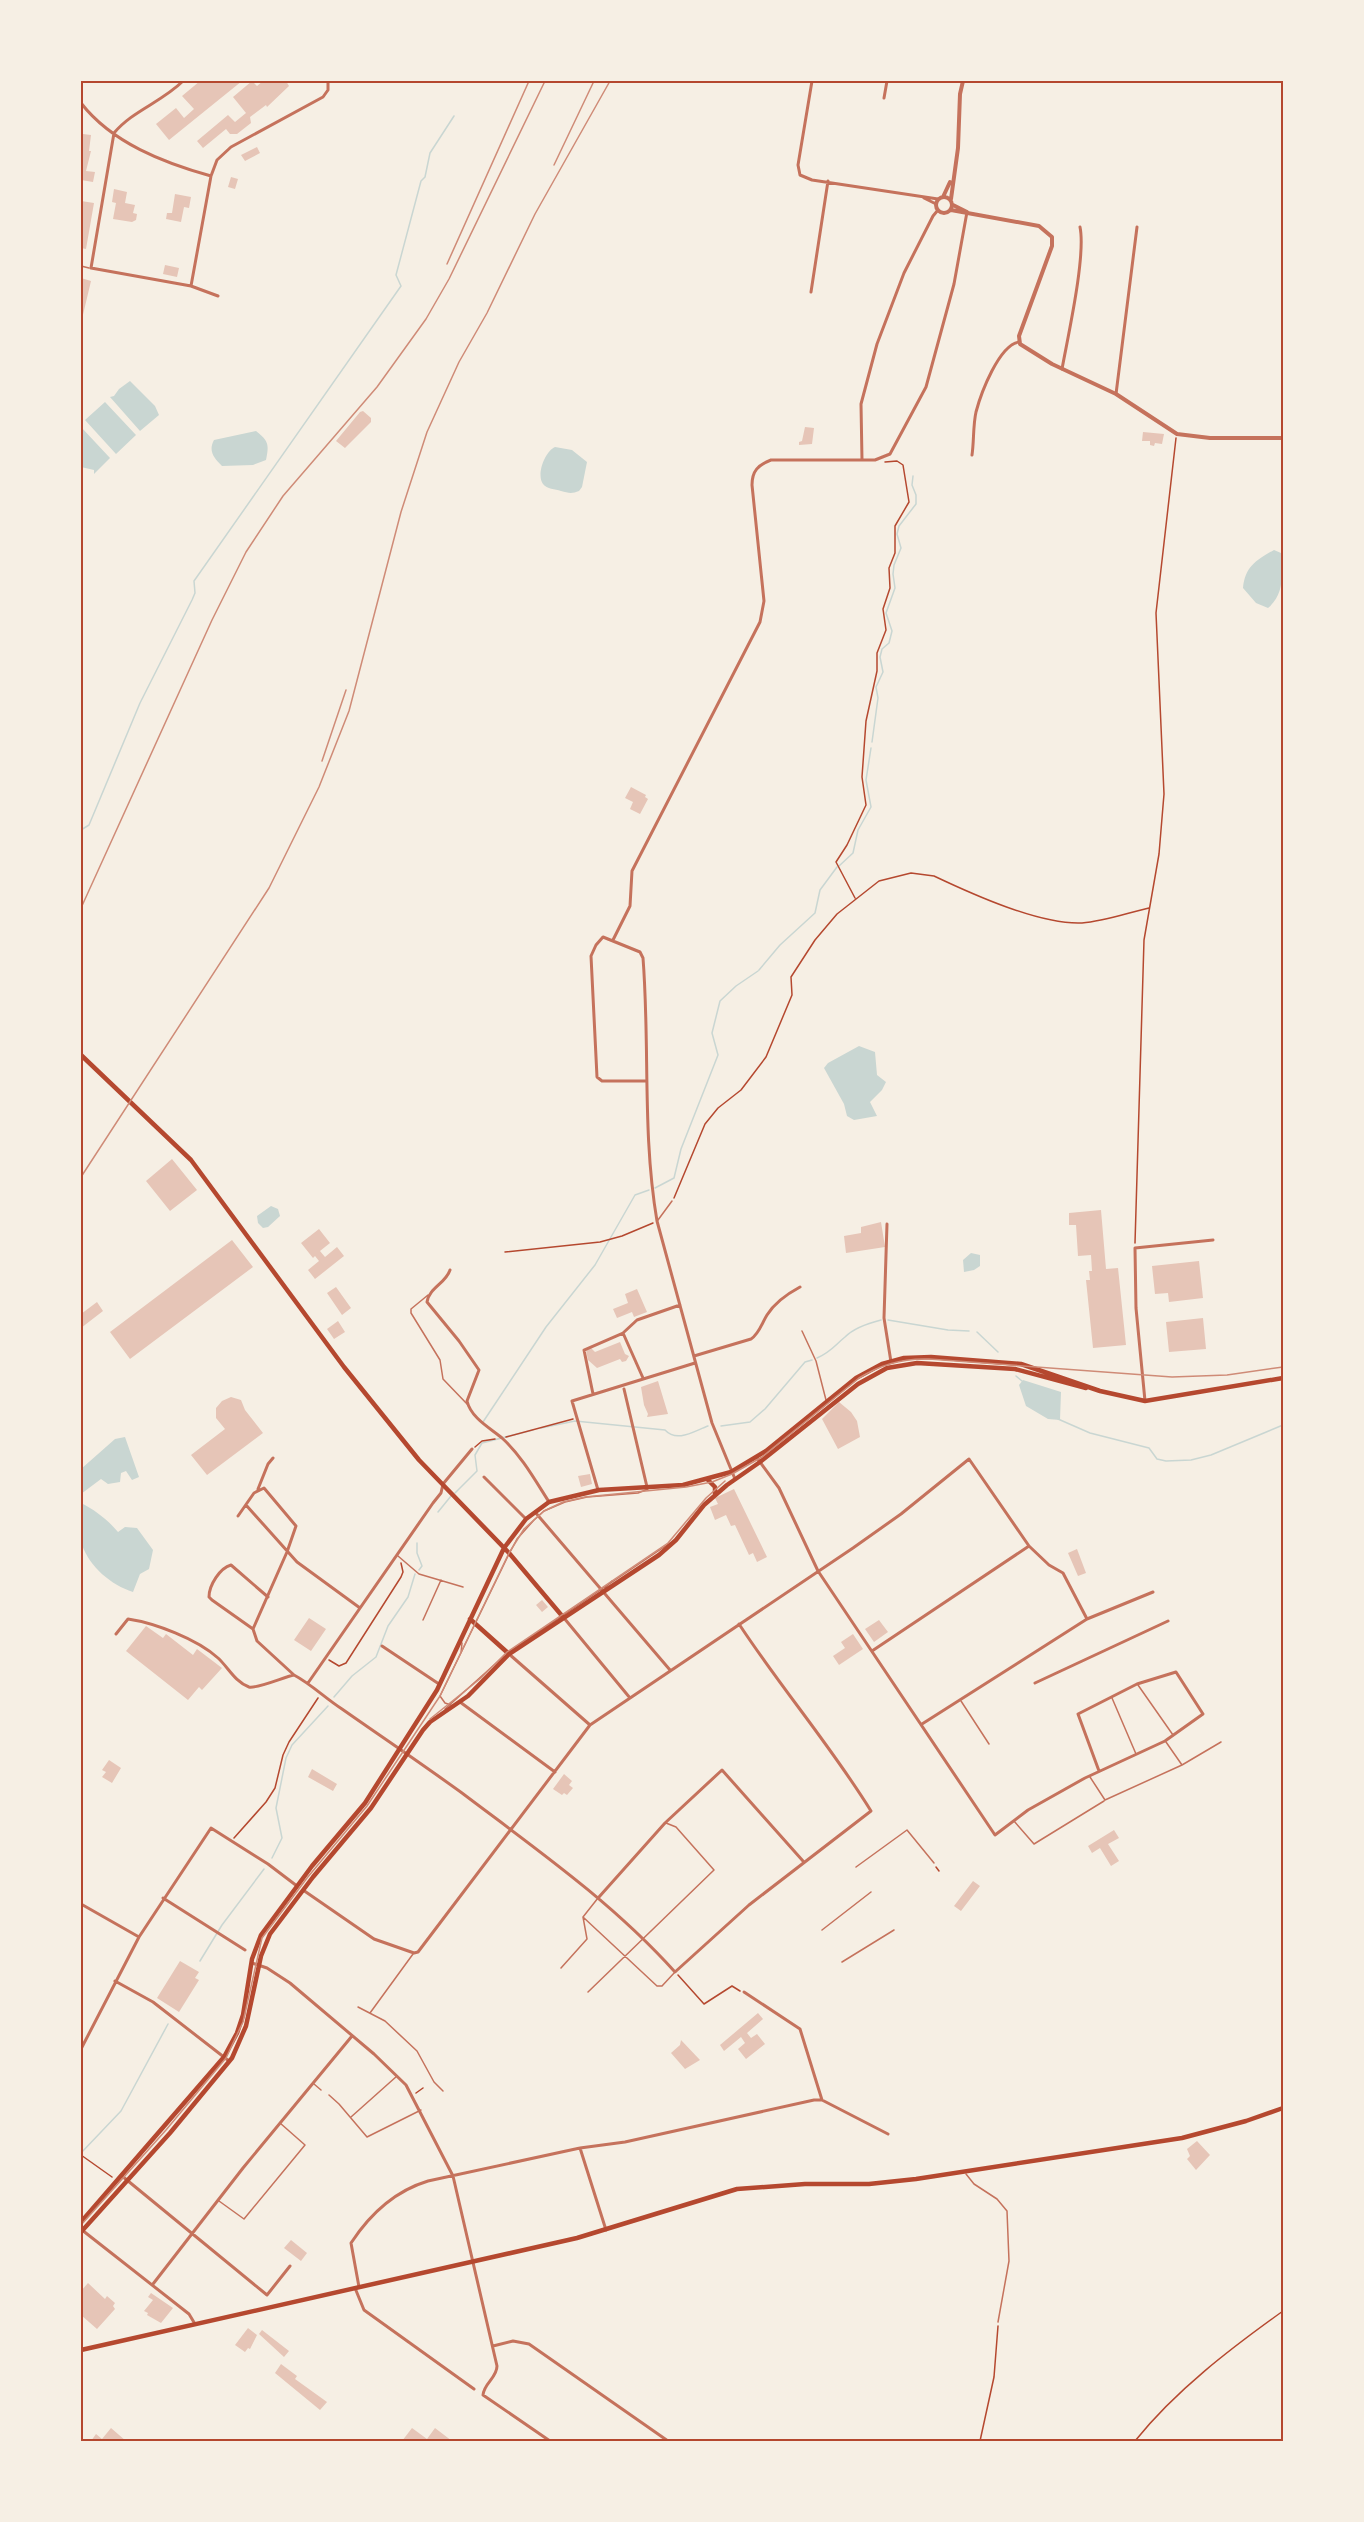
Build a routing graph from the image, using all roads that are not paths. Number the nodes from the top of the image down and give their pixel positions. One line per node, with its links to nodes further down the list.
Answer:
1 (183, 81): 8 (street)
2 (328, 81): 9 (street)
3 (812, 81): 11 (street)
4 (887, 81): 6 (street)
5 (963, 81): 10 (street)
6 (884, 98)
7 (81, 103): 8 (street)
8 (114, 134): 9 (street); 23 (street)
9 (212, 176): 24 (street)
10 (952, 179): 13 (street); 14 (street)
11 (828, 181): 12 (street); 25 (street)
12 (923, 197): 13 (street); 15 (street)
13 (941, 198): 14 (street); 15 (street)
14 (951, 199): 16 (street)
15 (936, 204): 17 (street)
16 (953, 205): 18 (street); 19 (street)
17 (938, 210): 18 (street); 32 (street)
18 (951, 210): 19 (street)
19 (967, 212): 27 (street); 32 (street)
20 (1080, 227): 28 (street)
21 (1137, 227): 29 (street)
22 (81, 266): 23 (lane)
23 (92, 268): 24 (street)
24 (191, 286): 26 (street)
25 (811, 292)
26 (218, 296)
27 (1019, 342): 28 (street); 31 (street)
28 (1062, 369): 29 (street)
29 (1116, 394): 30 (street)
30 (1283, 438)
31 (972, 455)
32 (862, 460): 33 (street)
33 (613, 940): 35 (street); 35 (street)
34 (81, 1055): 63 (main road)
35 (645, 1081): 37 (street)
36 (672, 1201): 37 (lane)
37 (657, 1221): 43 (street)
38 (887, 1224): 48 (street)
39 (1213, 1240): 53 (street)
40 (450, 1270): 42 (street)
41 (800, 1287): 46 (street)
42 (428, 1295): 55 (street); 55 (lane)
43 (680, 1305): 45 (street); 46 (street)
44 (802, 1331): 54 (lane)
45 (624, 1333): 49 (street); 52 (street)
46 (694, 1356): 47 (street)
47 (696, 1363): 49 (street); 59 (street)
48 (892, 1364): 53 (main road); 54 (main road)
49 (643, 1378): 52 (street)
50 (1283, 1378): 53 (main road)
51 (624, 1389): 65 (street)
52 (593, 1394): 66 (street)
53 (1145, 1401)
54 (828, 1403): 58 (main road)
55 (468, 1406): 70 (street)
56 (472, 1449): 63 (street)
57 (273, 1458): 64 (street)
58 (759, 1460): 59 (main road); 61 (main road); 81 (street)
59 (731, 1472): 61 (street); 62 (main road)
60 (484, 1477): 74 (street)
61 (735, 1479): 67 (main road)
62 (708, 1480): 65 (main road); 67 (main road)
63 (442, 1484): 77 (main road); 79 (street)
64 (258, 1489): 71 (street); 78 (street)
65 (648, 1489): 66 (main road); 69 (lane)
66 (598, 1490): 68 (main road)
67 (715, 1494): 75 (main road)
68 (566, 1496): 69 (lane); 70 (main road)
69 (582, 1498): 72 (lane)
70 (549, 1502): 72 (main road)
71 (246, 1504): 73 (street); 78 (street)
72 (536, 1514): 74 (main road); 80 (lane); 84 (street)
73 (238, 1516)
74 (526, 1519): 77 (main road)
75 (676, 1540): 84 (main road); 84 (lane)
76 (1029, 1546): 81 (street); 89 (street); 99 (street)
77 (504, 1548): 80 (main road); 90 (main road)
78 (287, 1552): 86 (street); 87 (street)
79 (396, 1554): 82 (lane); 87 (street)
80 (509, 1554): 88 (main road); 93 (lane)
81 (818, 1571): 94 (street); 99 (street)
82 (441, 1580): 83 (lane); 91 (lane)
83 (463, 1587)
84 (601, 1590): 88 (main road); 102 (street)
85 (1153, 1592): 89 (street)
86 (268, 1597): 95 (street); 95 (street)
87 (360, 1608): 104 (street)
88 (562, 1616): 100 (main road); 108 (street)
89 (1087, 1618): 110 (street)
90 (470, 1619): 93 (main road); 97 (main road)
91 (423, 1620)
92 (1168, 1621): 105 (street)
93 (476, 1623): 100 (main road); 101 (lane)
94 (739, 1624): 102 (street); 130 (street)
95 (253, 1629): 103 (street)
96 (116, 1634): 103 (street)
97 (462, 1636): 101 (lane); 106 (main road)
98 (382, 1646): 106 (street)
99 (872, 1651): 113 (street)
100 (508, 1653): 111 (main road); 112 (lane); 114 (street)
101 (461, 1654): 112 (lane)
102 (670, 1670): 108 (street)
103 (294, 1675): 104 (street)
104 (308, 1683): 119 (street)
105 (1035, 1683)
106 (440, 1684): 119 (main road)
107 (1137, 1684): 109 (street); 115 (lane); 115 (street)
108 (630, 1698): 114 (street)
109 (1112, 1698): 121 (lane); 123 (street)
110 (960, 1700): 113 (street); 118 (lane)
111 (460, 1702): 112 (main road); 124 (street)
112 (452, 1706): 120 (main road)
113 (922, 1724): 127 (street)
114 (590, 1725): 124 (street)
115 (1174, 1736): 116 (street)
116 (1165, 1742): 121 (street); 122 (lane)
117 (1221, 1742): 122 (lane)
118 (989, 1744)
119 (402, 1748): 120 (street); 133 (main road)
120 (407, 1752): 129 (street); 134 (main road)
121 (1137, 1755): 123 (street)
122 (1182, 1766): 126 (lane)
123 (1099, 1771): 125 (street)
124 (555, 1772): 129 (street)
125 (1089, 1776): 126 (lane); 127 (street)
126 (1105, 1800): 127 (lane)
127 (1013, 1821)
128 (665, 1823): 130 (street); 136 (street); 143 (lane)
129 (511, 1830): 136 (street); 145 (street)
130 (803, 1862): 151 (street)
131 (934, 1863): 132 (lane)
132 (856, 1867)
133 (297, 1886): 134 (street); 137 (street); 148 (main road)
134 (303, 1890): 145 (street); 149 (main road)
135 (872, 1893): 140 (lane)
136 (599, 1897): 139 (lane); 143 (street)
137 (163, 1898): 142 (street); 144 (street)
138 (81, 1904): 142 (street)
139 (583, 1917): 146 (lane); 150 (lane)
140 (822, 1930)
141 (894, 1930): 147 (lane)
142 (139, 1937): 152 (street)
143 (644, 1938): 146 (lane); 151 (street)
144 (245, 1950)
145 (414, 1953): 156 (lane)
146 (623, 1956): 151 (lane); 153 (lane)
147 (842, 1962)
148 (252, 1963): 149 (street); 159 (main road)
149 (259, 1965): 157 (street); 160 (main road)
150 (561, 1968)
151 (675, 1972)
152 (115, 1982): 158 (street); 159 (street)
153 (588, 1992)
154 (744, 1992): 166 (street)
155 (358, 2007): 156 (lane)
156 (369, 2014): 164 (lane)
157 (352, 2036): 161 (street); 162 (street)
158 (81, 2049)
159 (224, 2057): 160 (street); 174 (main road)
160 (230, 2061): 176 (main road)
161 (398, 2076): 168 (street); 169 (lane)
162 (313, 2083): 163 (lane); 170 (street)
163 (321, 2090)
164 (443, 2091)
165 (329, 2096): 169 (lane)
166 (822, 2100): 171 (street); 172 (street)
167 (1283, 2108): 173 (main road)
168 (421, 2110): 169 (lane); 175 (street)
169 (351, 2117)
170 (280, 2123): 177 (street); 177 (lane)
171 (888, 2134)
172 (580, 2148): 175 (street); 180 (street)
173 (963, 2171): 180 (main road); 186 (lane)
174 (122, 2176): 176 (street); 178 (main road)
175 (453, 2176): 182 (street); 185 (street)
176 (127, 2181): 179 (main road); 181 (street)
177 (219, 2200): 181 (street)
178 (81, 2222)
179 (82, 2231): 184 (street)
180 (607, 2231): 182 (main road)
181 (192, 2234): 183 (street); 184 (street)
182 (473, 2262): 185 (main road); 188 (street)
183 (290, 2265)
184 (153, 2284): 187 (street)
185 (357, 2288): 187 (main road); 190 (street)
186 (998, 2322)
187 (195, 2324): 189 (main road)
188 (493, 2346): 191 (street); 192 (street)
189 (81, 2350)
190 (474, 2389)
191 (550, 2441)
192 (668, 2441)

